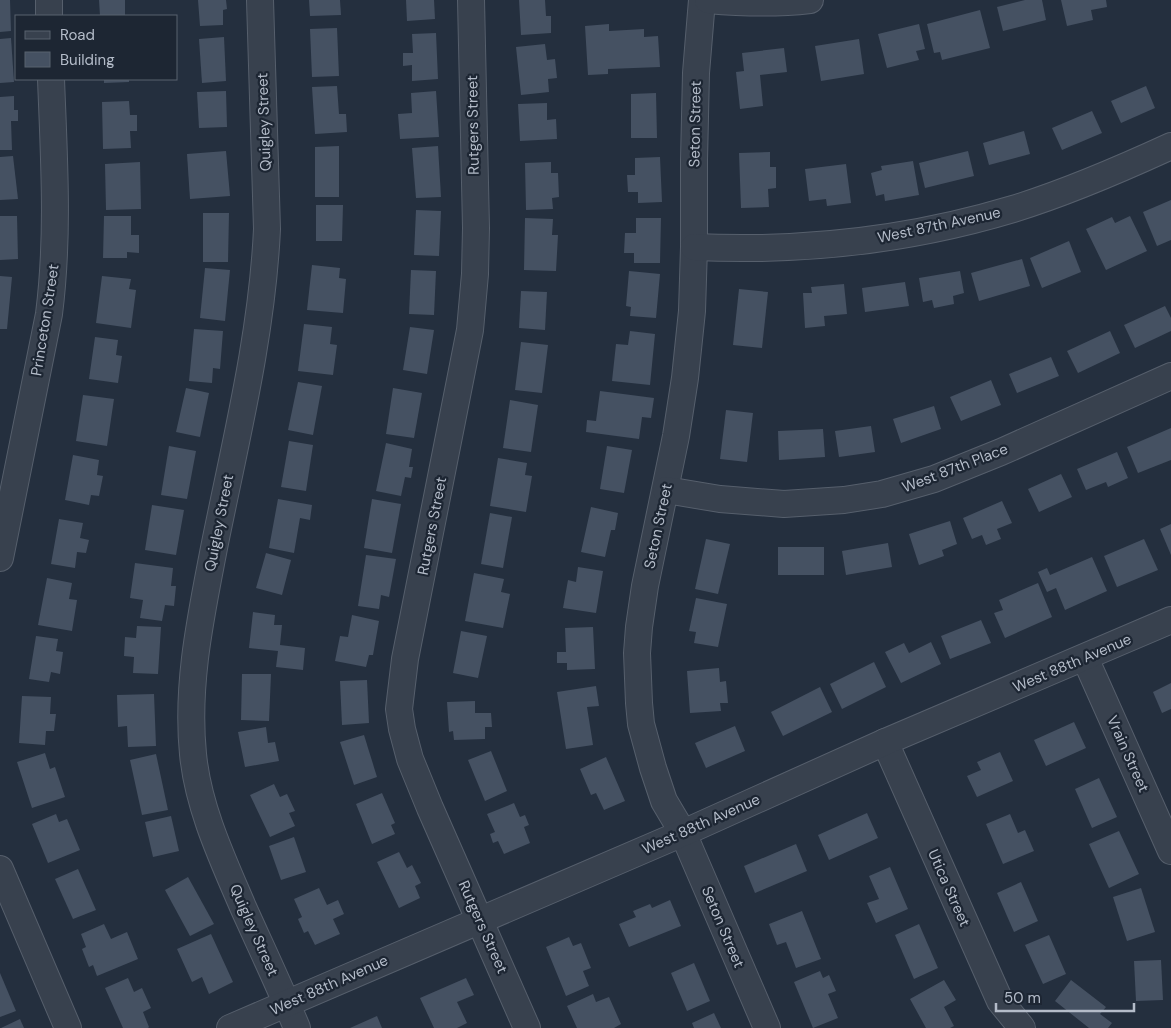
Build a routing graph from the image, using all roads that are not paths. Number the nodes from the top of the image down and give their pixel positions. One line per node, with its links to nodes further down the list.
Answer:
1 (49, 0): 7 (street)
2 (260, 0): 21 (street, Quigley Street)
3 (471, 0): 20 (street, Rutgers Street)
4 (702, 0): 10 (street, Seton Street)
5 (708, 0): 6 (street)
6 (810, 0)
7 (49, 15)
8 (51, 80): 13 (street, Princeton Street)
9 (1171, 146): 10 (street, West 87th Avenue)
10 (694, 247): 12 (street, Seton Street)
11 (1171, 376): 12 (street, West 87th Place)
12 (666, 490): 17 (street, Seton Street)
13 (0, 558)
14 (1171, 620): 15 (street, West 88th Avenue)
15 (1085, 658): 16 (street, West 88th Avenue); 18 (street, Vrain Street)
16 (885, 742): 17 (street, West 88th Avenue); 27 (street, Utica Street)
17 (682, 833): 20 (street, West 88th Avenue); 26 (street, Seton Street)
18 (1171, 851)
19 (0, 870): 22 (street)
20 (480, 919): 21 (street, West 88th Avenue); 25 (street, Rutgers Street)
21 (286, 1003): 23 (street, West 88th Avenue); 24 (street, Quigley Street)
22 (68, 1028)
23 (230, 1028)
24 (297, 1028)
25 (527, 1028)
26 (767, 1028)
27 (1022, 1028)

